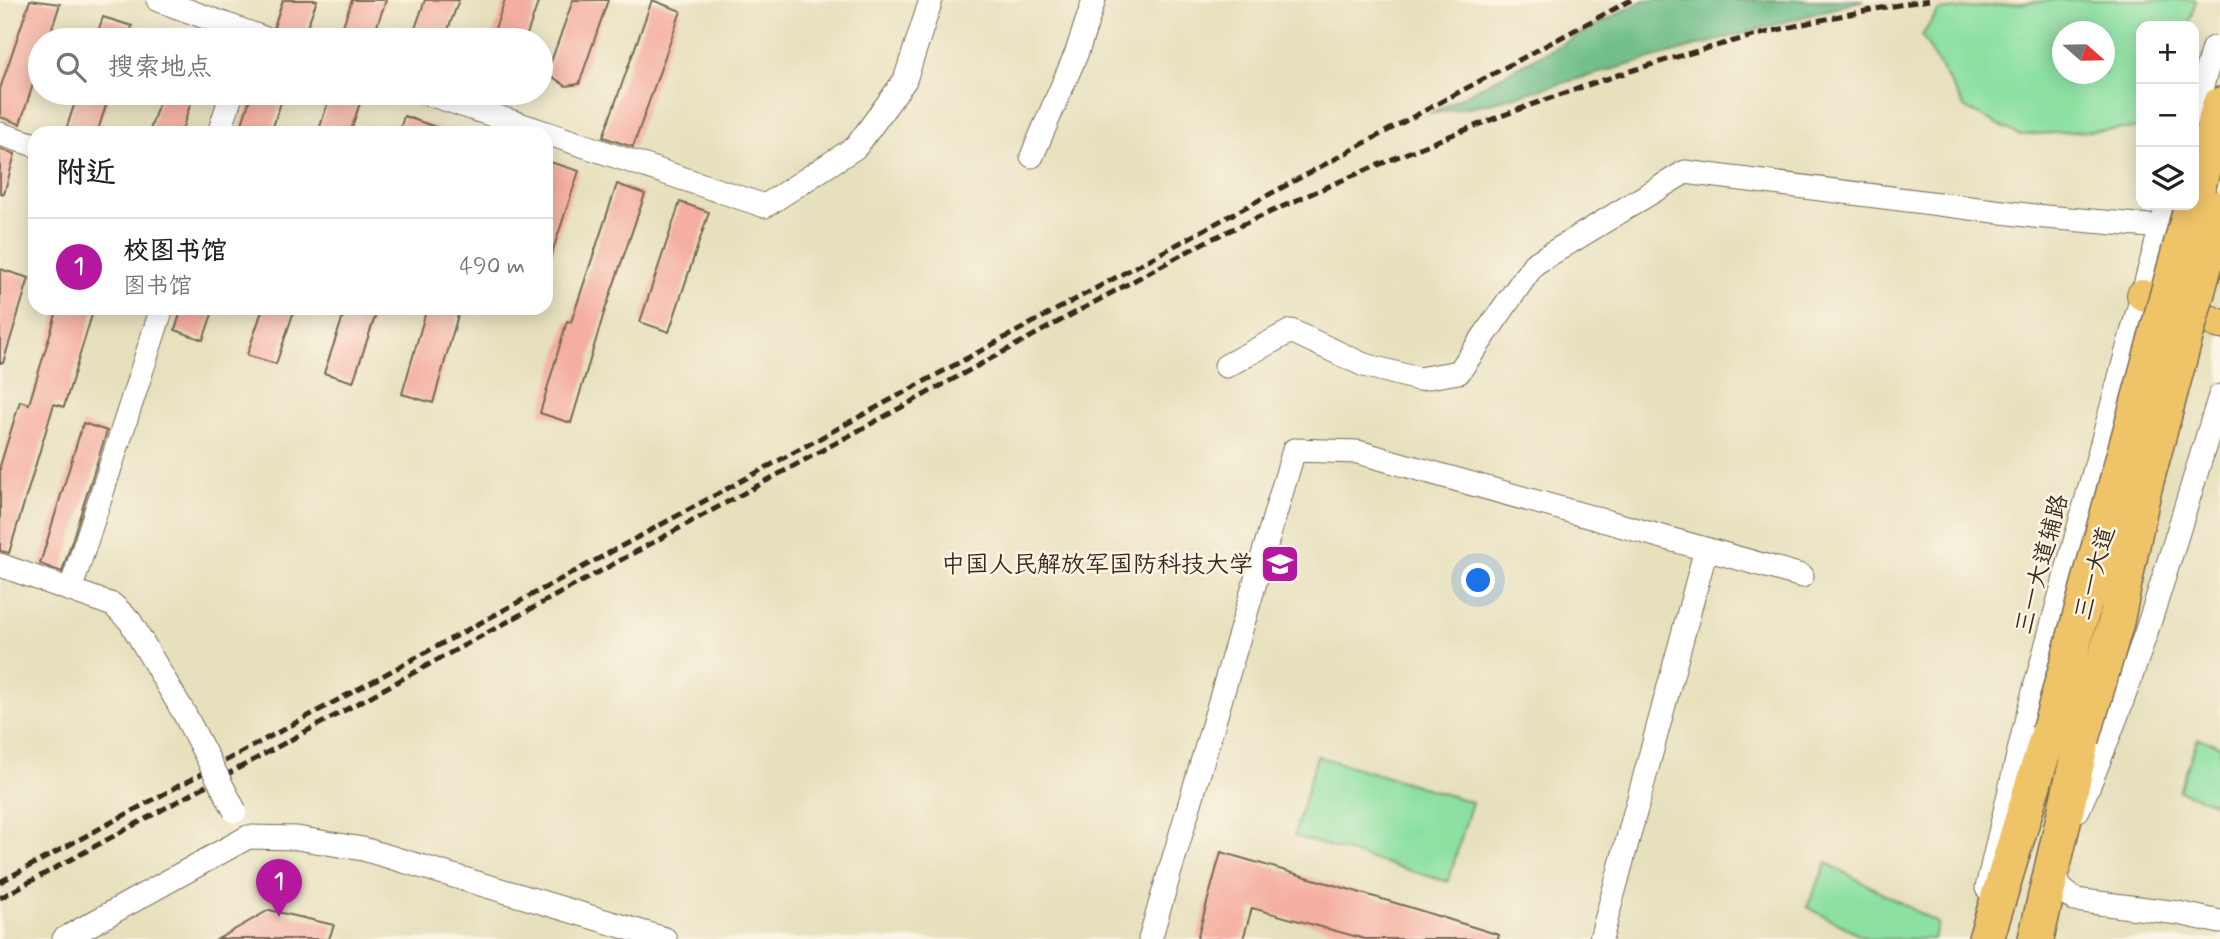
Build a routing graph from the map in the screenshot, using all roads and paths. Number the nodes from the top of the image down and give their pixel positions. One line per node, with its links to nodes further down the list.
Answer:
1 (158, 0): 4 (street)
2 (931, 0): 13 (street)
3 (1094, 0): 15 (street)
4 (230, 28)
5 (2213, 48): 6 (street)
6 (2199, 96)
7 (228, 105): 10 (street)
8 (462, 105): 11 (street)
9 (2220, 105): 16 (highway, 三一大道)
10 (221, 126)
11 (525, 126)
12 (0, 134): 14 (street)
13 (553, 135)
14 (28, 143)
15 (1032, 156)
16 (2199, 180)
17 (2220, 208): 32 (highway, 三一大道, bridge)
18 (2166, 210): 20 (street, 三一大道辅路)
19 (2191, 210): 33 (highway, 三一大道, bridge)
20 (2161, 227): 21 (street, 三一大道辅路); 26 (street)
21 (2144, 288): 23 (main road); 25 (main road); 42 (street, 三一大道辅路)
22 (2220, 295): 32 (highway, bridge)
23 (2220, 307)
24 (160, 315): 31 (street)
25 (2220, 324)
26 (1226, 366)
27 (2220, 396): 35 (street)
28 (1706, 550): 30 (street); 40 (street); 41 (street)
29 (0, 565): 31 (street)
30 (1802, 576)
31 (71, 587): 34 (street, bridge)
32 (2116, 622): 33 (highway, 三一大道, bridge)
33 (2065, 735): 35 (highway, 三一大道); 43 (highway, 三一大道)
34 (248, 837): 38 (street); 39 (street)
35 (2054, 862): 36 (street); 44 (highway, 三一大道)
36 (2220, 922)
37 (2220, 931): 44 (street)
38 (64, 939)
39 (665, 939)
40 (1150, 939)
41 (1601, 939)
42 (1977, 939)
43 (1986, 939)
44 (2037, 939)

